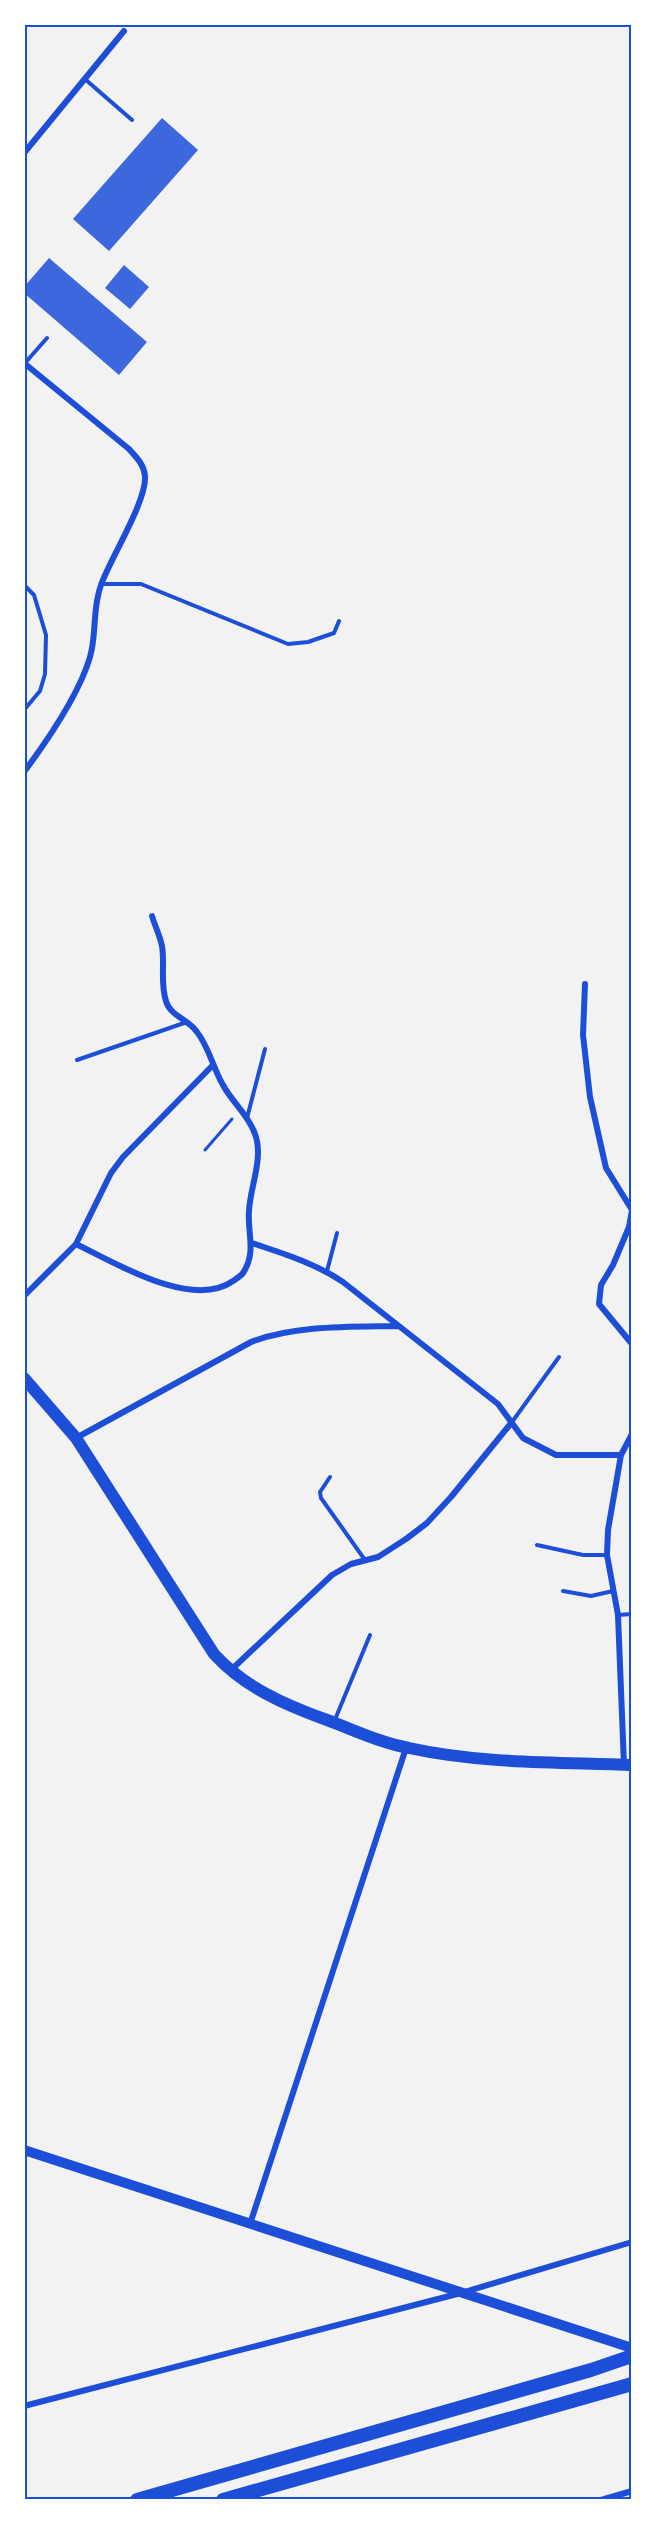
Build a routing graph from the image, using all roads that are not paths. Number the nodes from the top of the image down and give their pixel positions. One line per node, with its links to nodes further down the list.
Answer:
1 (124, 31): 2 (street)
2 (86, 80): 3 (lane); 4 (street)
3 (132, 120)
4 (24, 153)
5 (47, 338): 6 (lane)
6 (24, 364): 7 (street)
7 (101, 584): 9 (lane); 11 (street)
8 (24, 585): 10 (lane)
9 (339, 621)
10 (24, 710)
11 (24, 772)
12 (152, 916): 14 (street)
13 (585, 984): 19 (street)
14 (188, 1022): 16 (lane); 17 (street)
15 (265, 1049): 18 (lane)
16 (77, 1060)
17 (213, 1065): 18 (street); 21 (street)
18 (247, 1119): 22 (street)
19 (632, 1210): 26 (street)
20 (337, 1233): 23 (lane)
21 (76, 1244): 22 (street); 24 (street)
22 (252, 1244): 23 (street)
23 (327, 1271): 25 (street)
24 (24, 1296)
25 (399, 1326): 29 (street); 31 (street)
26 (632, 1344)
27 (559, 1357): 29 (lane)
28 (24, 1378): 31 (main road)
29 (512, 1422): 32 (street); 36 (street)
30 (632, 1434): 32 (street)
31 (76, 1438): 42 (main road)
32 (621, 1455): 35 (street)
33 (330, 1477): 36 (lane)
34 (537, 1545): 35 (lane)
35 (607, 1555): 38 (street)
36 (365, 1560): 42 (street)
37 (563, 1591): 38 (lane)
38 (613, 1591): 40 (street)
39 (632, 1614): 40 (lane)
40 (618, 1615): 45 (street)
41 (370, 1635): 43 (lane)
42 (230, 1671): 43 (main road)
43 (334, 1722): 44 (main road)
44 (406, 1748): 45 (main road); 47 (street)
45 (628, 1765)
46 (24, 2150): 47 (street)
47 (250, 2224): 49 (street)
48 (632, 2242): 49 (street)
49 (461, 2293): 50 (street); 53 (street)
50 (632, 2348)
51 (632, 2356): 55 (highway)
52 (632, 2384): 56 (highway)
53 (24, 2406)
54 (632, 2491): 57 (street)
55 (136, 2500)
56 (223, 2500)
57 (601, 2500)

